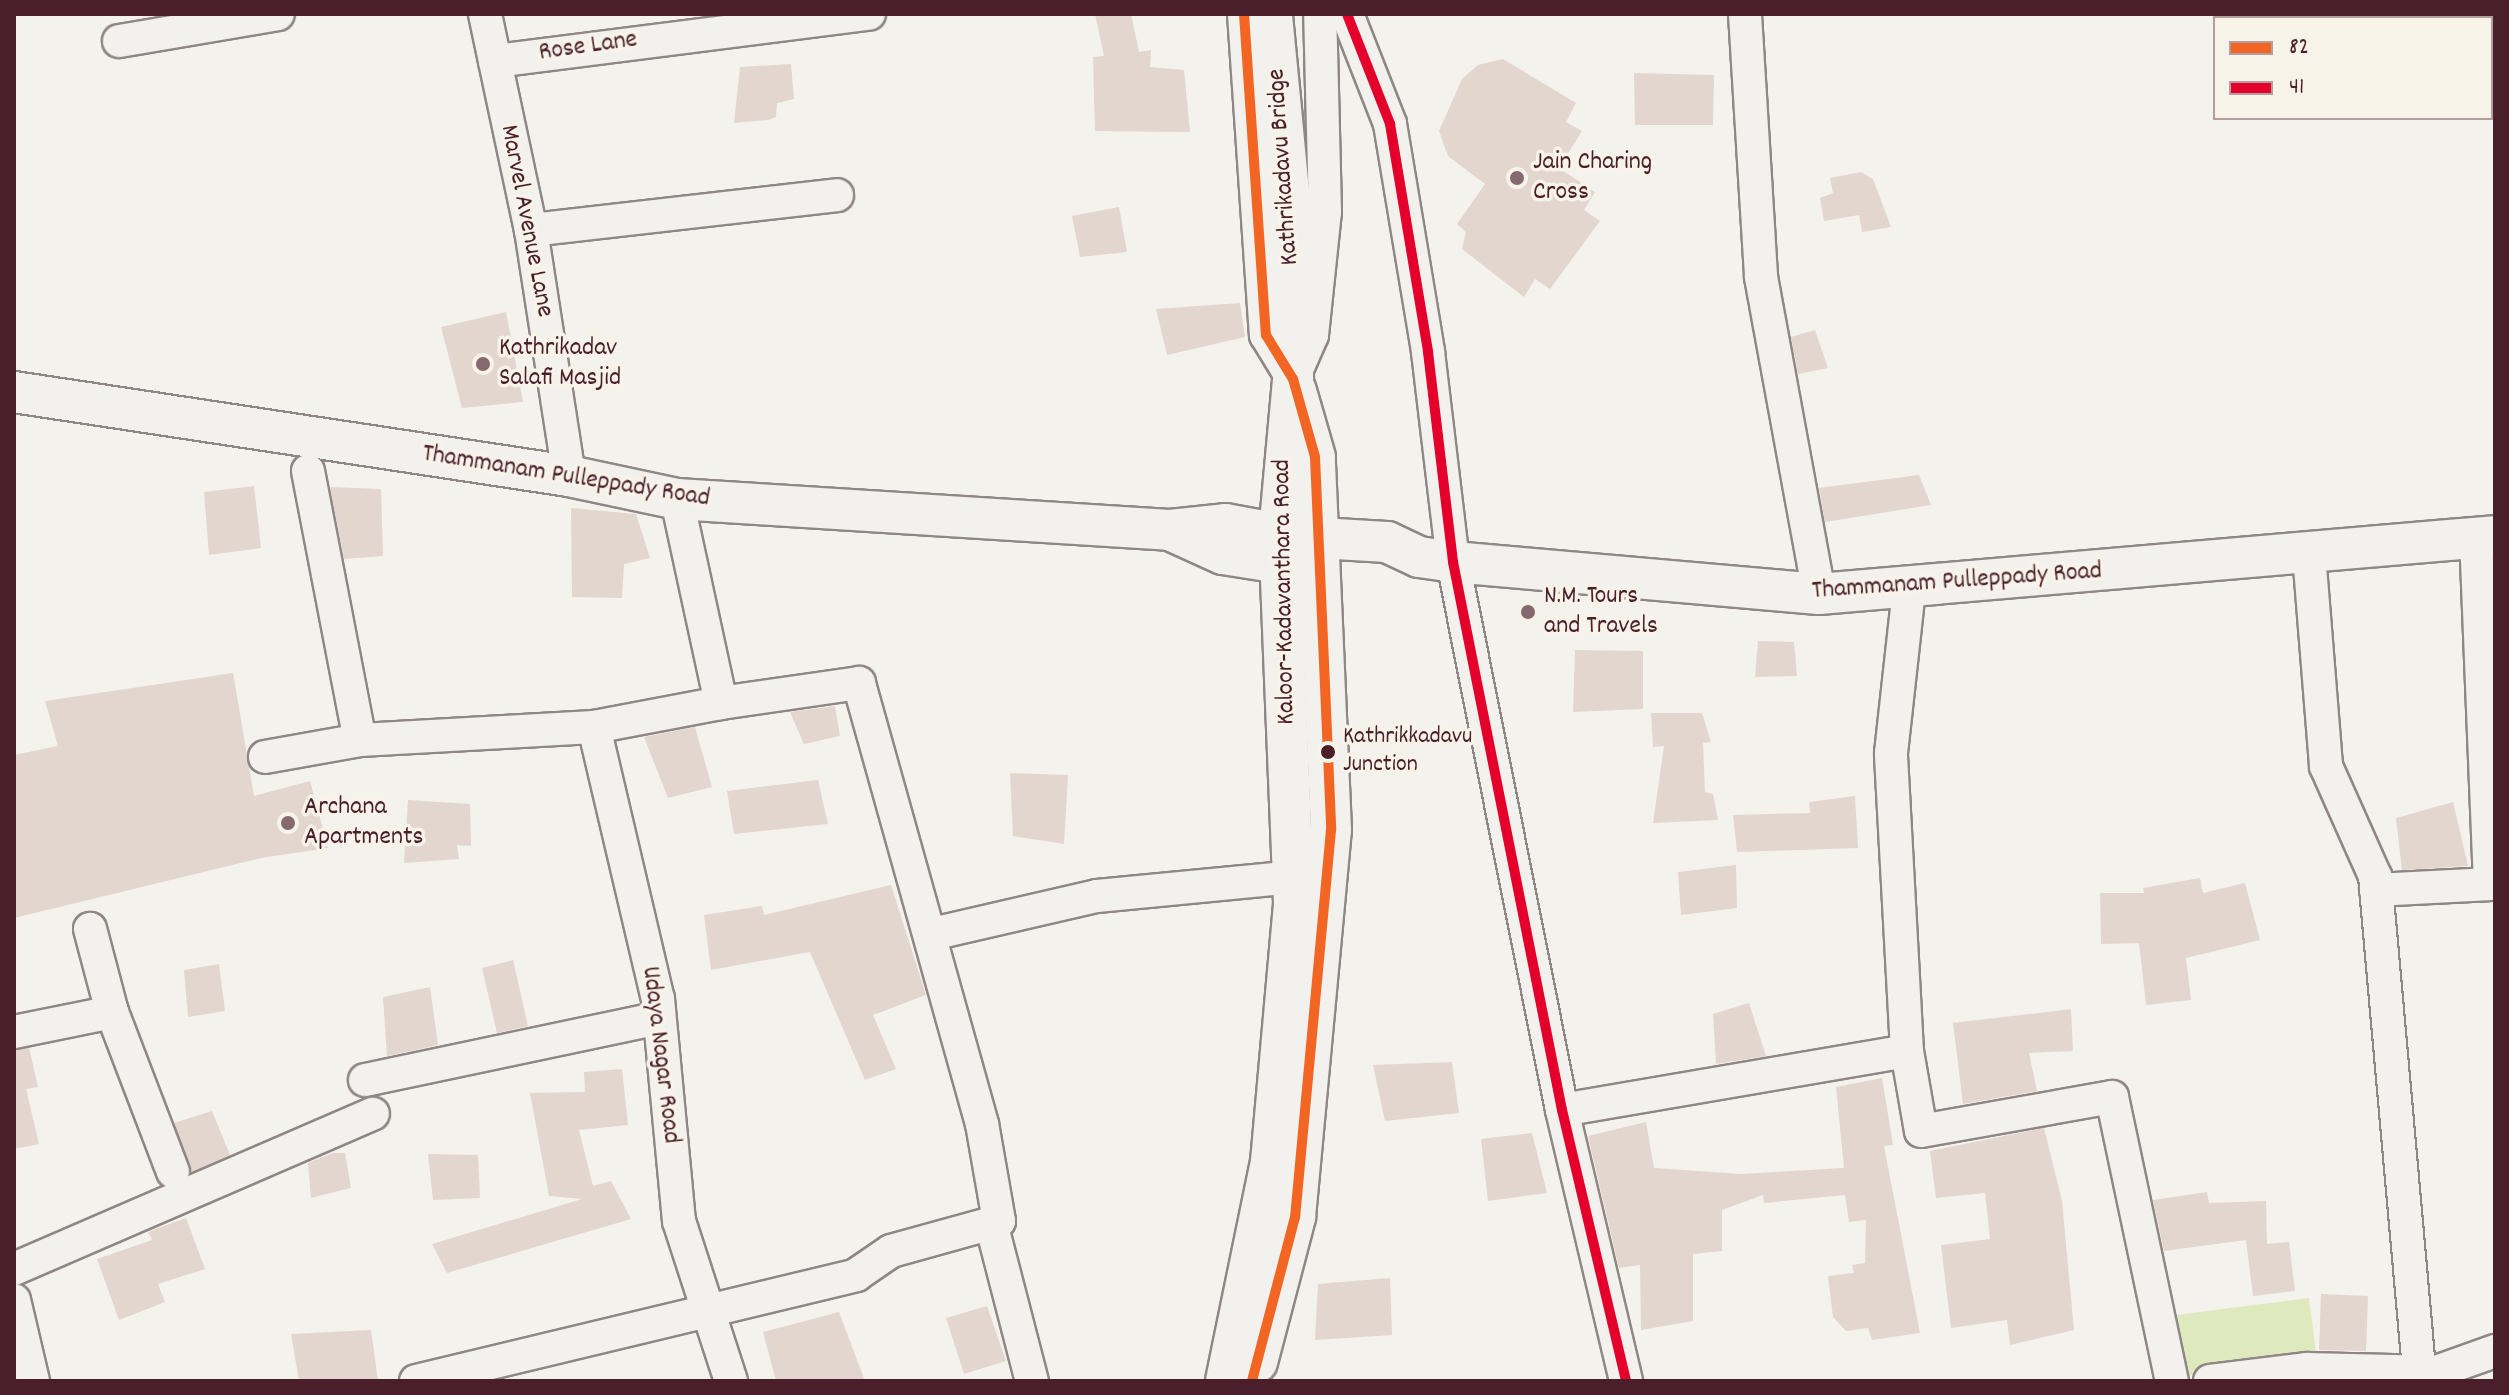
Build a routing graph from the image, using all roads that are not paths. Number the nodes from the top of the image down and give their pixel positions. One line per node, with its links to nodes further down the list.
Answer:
1 (278, 14): 10 (street)
2 (485, 14): 11 (street, Marvel Avenue Lane)
3 (869, 14): 9 (street, Rose Lane)
4 (1244, 14): 14 (street)
5 (1272, 14): 14 (main road, Kathrikadavu Bridge)
6 (1320, 14): 14 (street)
7 (1347, 14): 23 (street)
8 (1745, 14): 25 (street)
9 (690, 23): 11 (street, Rose Lane)
10 (119, 41)
11 (495, 61): 13 (street, Marvel Avenue Lane)
12 (837, 195): 13 (street)
13 (531, 230): 17 (street, Marvel Avenue Lane)
14 (1293, 379): 20 (main road, Kaloor-Kadavanthara Road); 21 (main road, Kaloor-Kadavanthara Road)
15 (14, 392): 17 (main road, Thammanam Pulleppady Road)
16 (308, 471): 28 (street)
17 (569, 476): 18 (main road, Thammanam Pulleppady Road)
18 (677, 499): 20 (main road, Thammanam Pulleppady Road); 26 (street)
19 (2485, 537): 22 (main road, Thammanam Pulleppady Road); 31 (street)
20 (1279, 548): 30 (main road, Kaloor-Kadavanthara Road)
21 (1319, 552): 23 (main road, Thammanam Pulleppady Road); 54 (main road, Kaloor-Kadavanthara Road)
22 (2309, 554): 24 (main road, Thammanam Pulleppady Road); 31 (street)
23 (1436, 559): 25 (main road, Thammanam Pulleppady Road); 39 (street)
24 (1909, 591): 25 (main road, Thammanam Pulleppady Road); 37 (street)
25 (1819, 594)
26 (721, 703): 27 (street); 33 (street)
27 (594, 727): 28 (street); 35 (street, Udaya Nagar Road)
28 (360, 740): 29 (street)
29 (265, 757)
30 (1293, 877): 33 (street); 53 (main road, Kaloor-Kadavanthara Road)
31 (2376, 890): 47 (street)
32 (90, 929): 34 (street)
33 (932, 934): 42 (street)
34 (112, 1012): 36 (street); 41 (street)
35 (659, 1018): 38 (street); 45 (street, Udaya Nagar Road)
36 (14, 1032)
37 (1907, 1051): 39 (street); 56 (street)
38 (365, 1080)
39 (1562, 1110): 55 (street)
40 (373, 1114): 43 (street)
41 (173, 1172)
42 (991, 1223): 45 (street); 52 (street)
43 (14, 1269)
44 (14, 1300): 49 (street)
45 (706, 1311): 50 (street); 51 (street, Udaya Nagar Road)
46 (2495, 1351): 47 (street)
47 (2419, 1372): 48 (street)
48 (2221, 1380)
49 (33, 1381)
50 (416, 1381)
51 (731, 1381)
52 (1032, 1381)
53 (1226, 1381)
54 (1252, 1381)
55 (1626, 1381)
56 (2172, 1381)

